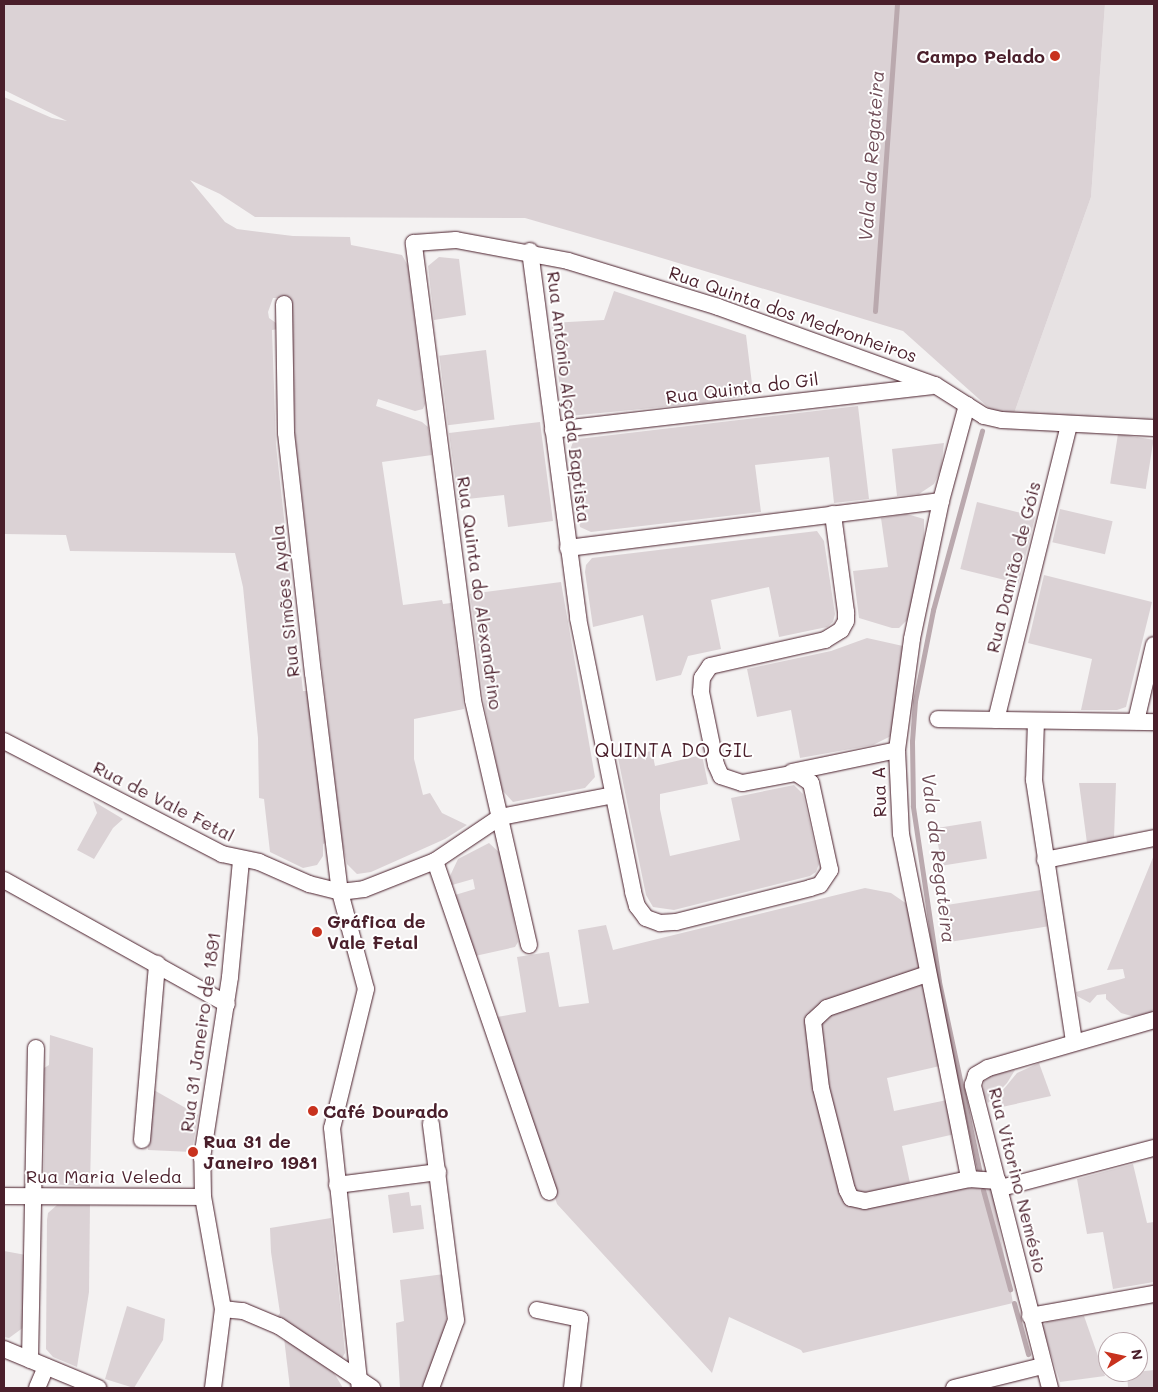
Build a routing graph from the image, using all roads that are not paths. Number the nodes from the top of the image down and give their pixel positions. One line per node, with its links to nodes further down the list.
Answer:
1 (414, 243): 2 (street, Rua Quinta dos Medronheiros); 22 (street, Rua Quinta do Alexandrino)
2 (530, 251): 4 (street, Rua Quinta dos Medronheiros); 8 (street, Rua António Alçada Baptista)
3 (284, 304): 28 (street, Rua Simões Ayala)
4 (935, 385): 5 (street, Rua Quinta dos Medronheiros); 8 (street, Rua Quinta do Gil)
5 (967, 405): 6 (street, Rua Quinta dos Medronheiros); 9 (street, Rua A)
6 (1069, 424): 7 (street, Rua Quinta dos Medronheiros); 14 (street, Rua Damião de Góis)
7 (1154, 428)
8 (553, 430): 11 (street, Rua António Alçada Baptista)
9 (941, 501): 10 (street); 19 (street, Rua A)
10 (833, 514): 11 (street, Rua António Alçada Baptista); 20 (street, Rua António Alçada Baptista)
11 (568, 548): 21 (street, Rua António Alçada Baptista)
12 (1154, 645): 16 (street)
13 (938, 719): 14 (street)
14 (996, 720): 15 (street)
15 (1036, 721): 16 (street); 25 (street)
16 (1136, 721): 17 (street)
17 (1154, 722)
18 (4, 741): 24 (street, Rua de Vale Fetal)
19 (898, 750): 20 (street); 31 (street, Rua A)
20 (785, 774): 21 (street, Rua António Alçada Baptista)
21 (613, 795): 22 (street)
22 (500, 818): 26 (street); 29 (street, Rua Quinta do Alexandrino)
23 (1154, 838): 25 (street)
24 (241, 860): 28 (street, Rua de Vale Fetal); 32 (street, Rua 31 Janeiro de 1891)
25 (1045, 860): 34 (street)
26 (435, 861): 28 (street); 43 (street)
27 (4, 880): 30 (street)
28 (340, 892): 42 (street, Rua Simões Ayala)
29 (528, 945)
30 (157, 964): 32 (street); 37 (street)
31 (927, 974): 40 (street, Rua A); 40 (street)
32 (227, 1004): 46 (street, Rua 31 Janeiro de 1891)
33 (1154, 1020): 34 (street, Rua Vitorino Nemésio)
34 (1074, 1042): 41 (street, Rua Vitorino Nemésio)
35 (36, 1048): 45 (street)
36 (432, 1124): 39 (street)
37 (142, 1140)
38 (1154, 1148): 41 (street)
39 (438, 1172): 42 (street); 59 (street)
40 (970, 1179): 41 (street)
41 (999, 1184): 50 (street, Rua Vitorino Nemésio)
42 (337, 1186): 55 (street, Rua Simões Ayala)
43 (549, 1192)
44 (4, 1196): 45 (street, Rua Maria Veleda)
45 (33, 1196): 46 (street, Rua Maria Veleda); 52 (street)
46 (204, 1196): 48 (street, Rua 31 Janeiro de 1891)
47 (1154, 1294): 50 (street)
48 (223, 1309): 55 (street); 58 (street, Rua 31 Janeiro de 1891)
49 (537, 1310): 60 (street)
50 (1030, 1316): 53 (street, Rua Vitorino Nemésio)
51 (4, 1349): 52 (street)
52 (30, 1360): 54 (street)
53 (1042, 1366): 61 (street); 62 (street, Rua Vitorino Nemésio)
54 (46, 1367): 56 (street); 57 (street)
55 (364, 1385)
56 (38, 1388)
57 (98, 1388)
58 (213, 1388)
59 (431, 1388)
60 (572, 1388)
61 (954, 1388)
62 (1050, 1388)

